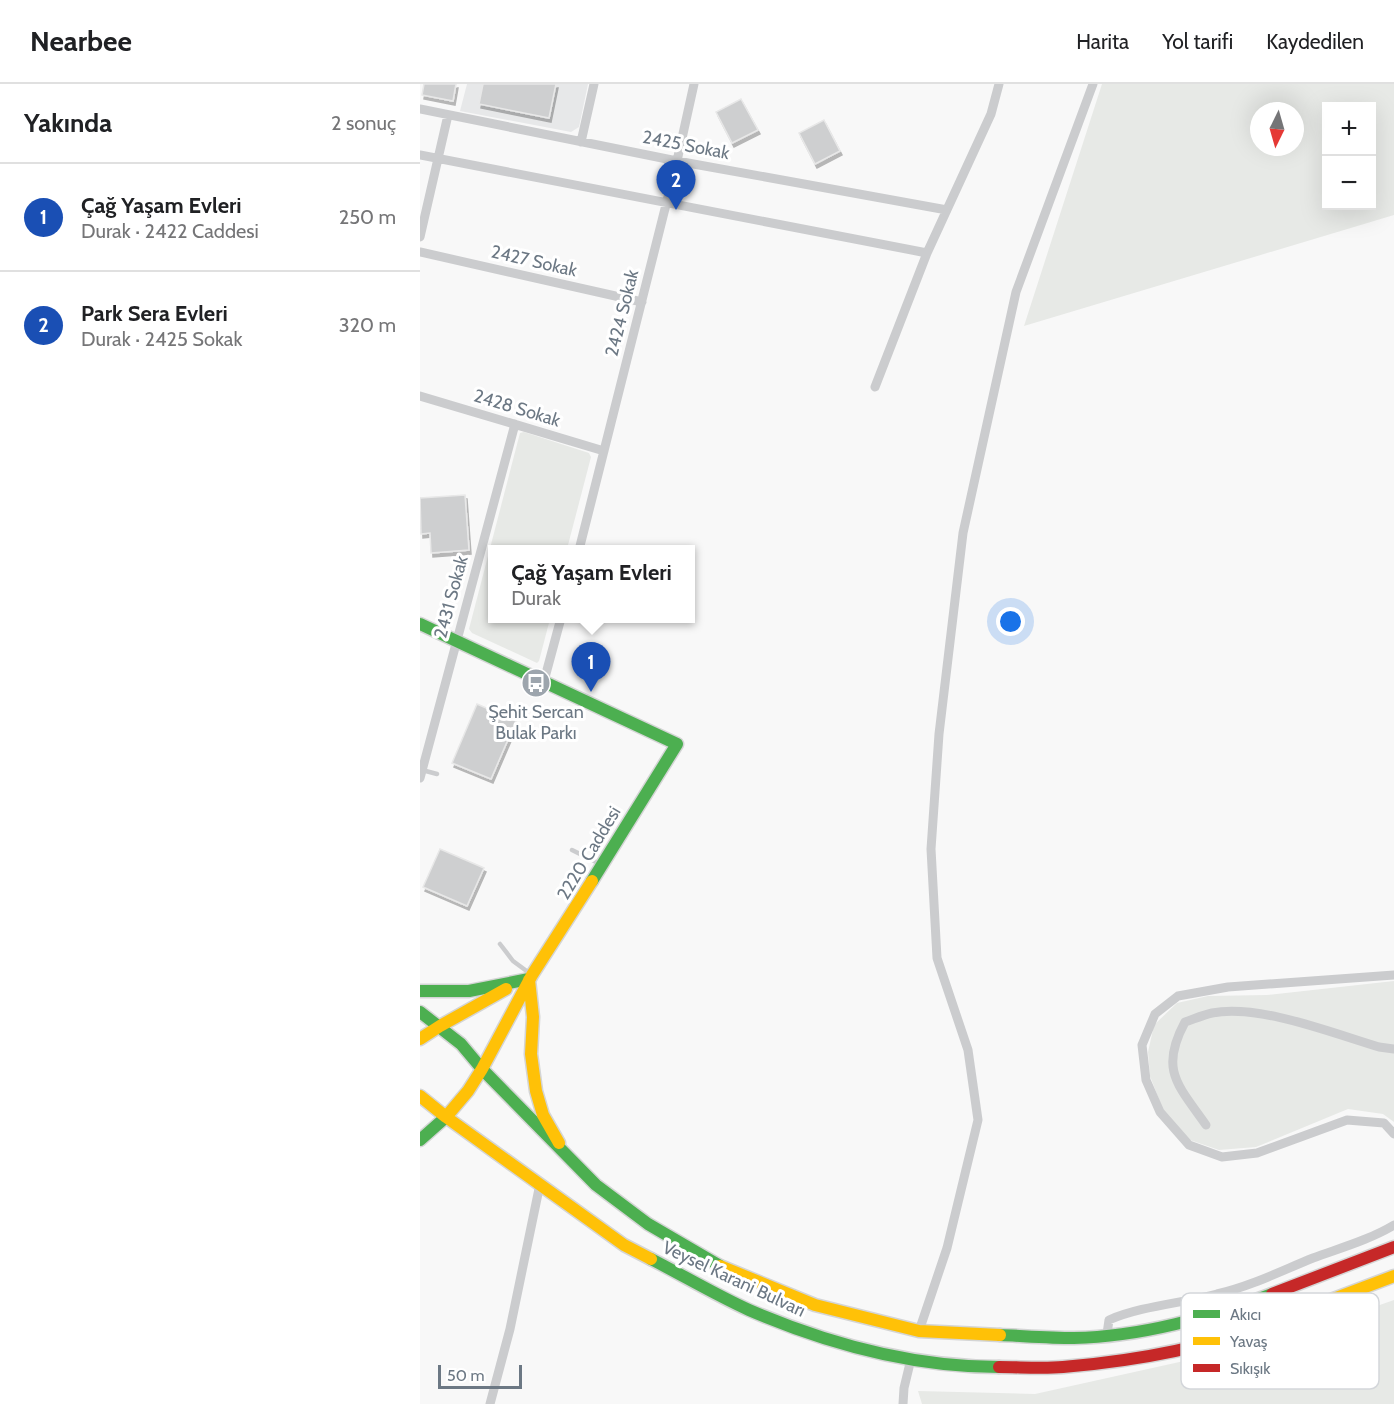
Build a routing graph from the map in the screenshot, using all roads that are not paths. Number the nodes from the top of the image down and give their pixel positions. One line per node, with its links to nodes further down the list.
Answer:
1 (594, 84): 7 (street)
2 (694, 84): 10 (street, 2424 Sokak)
3 (999, 84): 12 (street)
4 (1093, 84): 54 (street)
5 (420, 109): 6 (street, 2425 Sokak)
6 (448, 115): 7 (street, 2425 Sokak); 9 (street)
7 (581, 142): 10 (street, 2425 Sokak)
8 (420, 155): 9 (street)
9 (438, 159): 11 (street); 13 (street)
10 (677, 161): 11 (street, 2424 Sokak); 12 (street, 2425 Sokak)
11 (666, 204): 15 (street); 16 (street, 2424 Sokak)
12 (947, 210): 15 (street)
13 (420, 237)
14 (420, 252): 16 (street, 2427 Sokak)
15 (927, 253): 17 (street)
16 (642, 302): 20 (street, 2424 Sokak)
17 (875, 387)
18 (420, 396): 19 (street, 2428 Sokak)
19 (515, 424): 20 (street, 2428 Sokak); 24 (street, 2431 Sokak)
20 (604, 451): 21 (street, 2424 Sokak)
21 (580, 545)
22 (560, 623): 25 (street)
23 (420, 624): 24 (main road)
24 (457, 641): 25 (main road); 26 (street, 2431 Sokak)
25 (544, 681): 29 (main road, 2220 Caddesi)
26 (421, 774): 27 (lane)
27 (437, 774)
28 (572, 850): 29 (lane)
29 (603, 865): 32 (main road, 2220 Caddesi)
30 (500, 944): 32 (lane)
31 (1394, 975): 42 (street)
32 (530, 977): 33 (main road); 35 (main road); 38 (main road, 2220 Caddesi); 44 (main road)
33 (420, 991)
34 (420, 1012): 35 (main road, Veysel Karani Bulvarı)
35 (440, 1026): 36 (main road); 38 (main road, Veysel Karani Bulvarı)
36 (420, 1039)
37 (1394, 1049): 41 (street)
38 (482, 1069): 40 (main road); 44 (main road, Veysel Karani Bulvarı)
39 (420, 1096): 40 (main road, Veysel Karani Bulvarı)
40 (446, 1117): 43 (main road); 45 (main road, Veysel Karani Bulvarı)
41 (1206, 1125)
42 (1394, 1134)
43 (420, 1140)
44 (565, 1152): 54 (main road, Veysel Karani Bulvarı)
45 (540, 1184): 57 (main road, Veysel Karani Bulvarı); 58 (street)
46 (1394, 1225): 49 (street)
47 (1394, 1247): 50 (main road, Veysel Karani Bulvarı)
48 (1394, 1276): 51 (main road, Veysel Karani Bulvarı)
49 (1221, 1293)
50 (1275, 1293)
51 (1349, 1293)
52 (1181, 1303): 55 (street)
53 (1181, 1323): 55 (main road, Veysel Karani Bulvarı)
54 (919, 1331): 55 (main road, Veysel Karani Bulvarı)
55 (1107, 1334)
56 (1181, 1349): 57 (main road, Veysel Karani Bulvarı)
57 (911, 1359): 59 (street)
58 (490, 1404)
59 (903, 1404)

